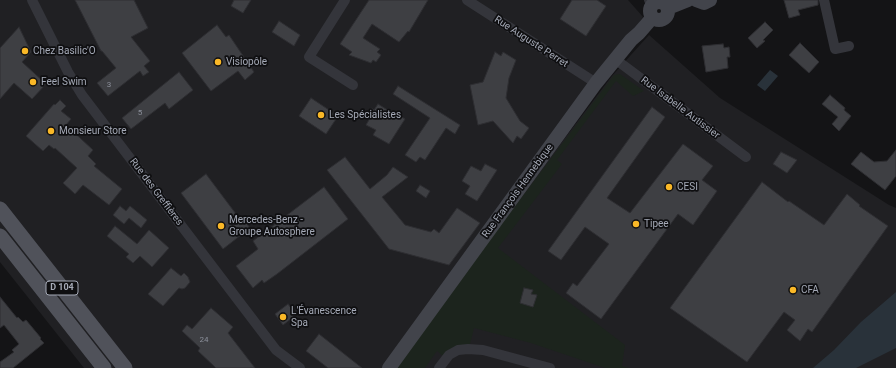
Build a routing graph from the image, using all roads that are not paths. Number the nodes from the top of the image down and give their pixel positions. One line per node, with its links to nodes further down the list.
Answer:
1 (32, 0): 21 (street, Rue des Greffières)
2 (345, 0): 14 (street)
3 (467, 0): 13 (street, Rue Auguste Perret)
4 (688, 0): 9 (street)
5 (696, 0): 6 (street)
6 (710, 0)
7 (824, 0): 11 (street)
8 (651, 2): 9 (street); 10 (street)
9 (668, 8): 10 (street)
10 (652, 18): 12 (street, Rue François Hennebique)
11 (849, 46)
12 (615, 59): 13 (street, Rue François Hennebique); 15 (street, Rue Isabelle Autissier)
13 (596, 83): 22 (street, Rue François Hennebique)
14 (353, 85)
15 (746, 157)
16 (0, 208): 20 (main road, D 104)
17 (0, 236): 19 (main road, D 104)
18 (544, 367): 23 (street)
19 (104, 368)
20 (124, 368)
21 (300, 368)
22 (389, 368)
23 (439, 368)

